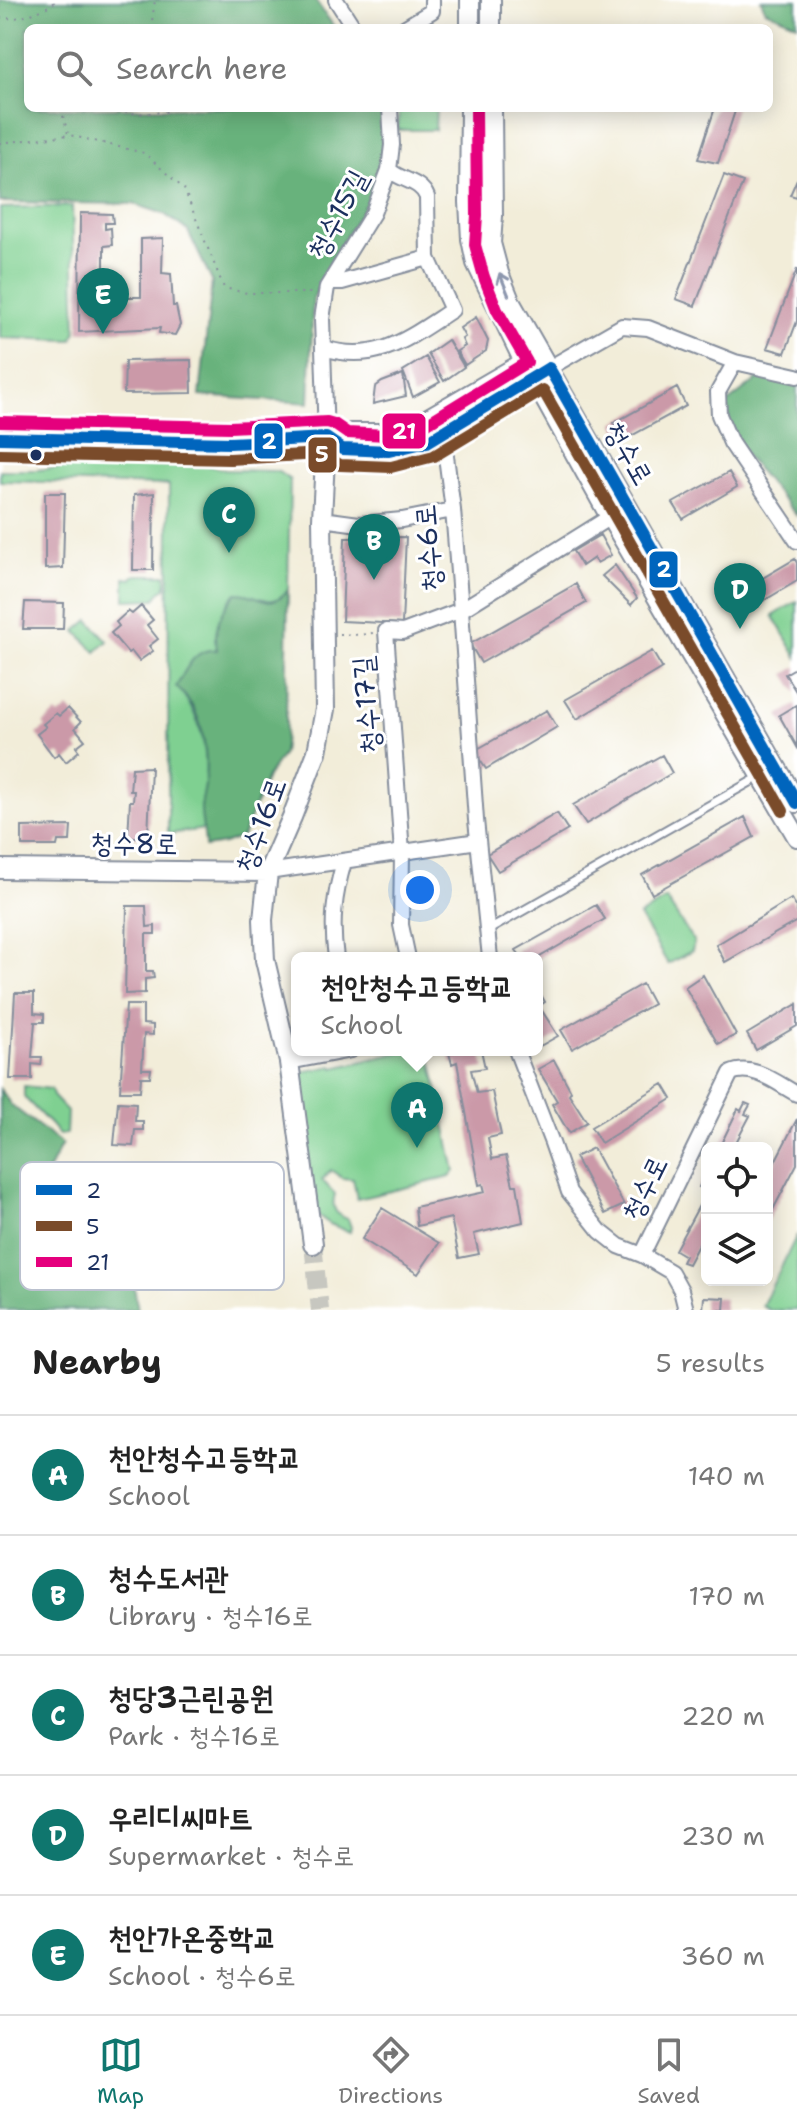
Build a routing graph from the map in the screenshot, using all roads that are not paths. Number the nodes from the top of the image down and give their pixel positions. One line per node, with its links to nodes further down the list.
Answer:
1 (336, 0): 5 (street)
2 (432, 0): 6 (street)
3 (470, 0): 7 (street)
4 (491, 0): 8 (street)
5 (351, 24)
6 (411, 24)
7 (470, 24)
8 (491, 24)
9 (390, 112): 12 (street, 청수15길)
10 (470, 112): 17 (street, 청수로)
11 (492, 112): 17 (street, 청수로, one-way to 11)
12 (389, 170): 13 (street, 청수15길); 14 (street, 청수15길)
13 (428, 258): 14 (street, 청수15길); 15 (street, 청수15길)
14 (330, 282): 15 (street, 청수15길)
15 (324, 348): 21 (street, 청수15길)
16 (735, 362): 17 (street); 18 (street); 25 (street)
17 (536, 365): 19 (street); 21 (street); 23 (street, 청수로); 27 (street, 청수로)
18 (797, 376)
19 (443, 433): 21 (street); 22 (street, 청수6로)
20 (0, 438): 21 (street)
21 (326, 438): 24 (street, 청수16로)
22 (453, 510): 24 (street); 26 (street, 청수6로)
23 (610, 517): 26 (street, 청수로); 27 (street, 청수로)
24 (322, 519): 34 (street, 청수16로)
25 (797, 541)
26 (461, 610): 30 (street); 31 (street, 청수17길)
27 (769, 771): 28 (street, 청수로); 29 (street, 청수로); 35 (lane)
28 (797, 803)
29 (797, 837)
30 (478, 841): 31 (street); 35 (street)
31 (402, 853): 32 (street); 37 (street, 청수17길)
32 (344, 862): 34 (street); 36 (street)
33 (0, 869): 34 (street, 청수8로)
34 (268, 872): 41 (street, 청수16로)
35 (487, 931): 38 (street)
36 (336, 952)
37 (407, 952)
38 (489, 952)
39 (320, 1056): 41 (street)
40 (518, 1056): 44 (street, 청수로)
41 (289, 1062): 43 (street, 청수16로)
42 (797, 1094): 44 (street, 청수로)
43 (313, 1244)
44 (642, 1255): 45 (street)
45 (686, 1310)

